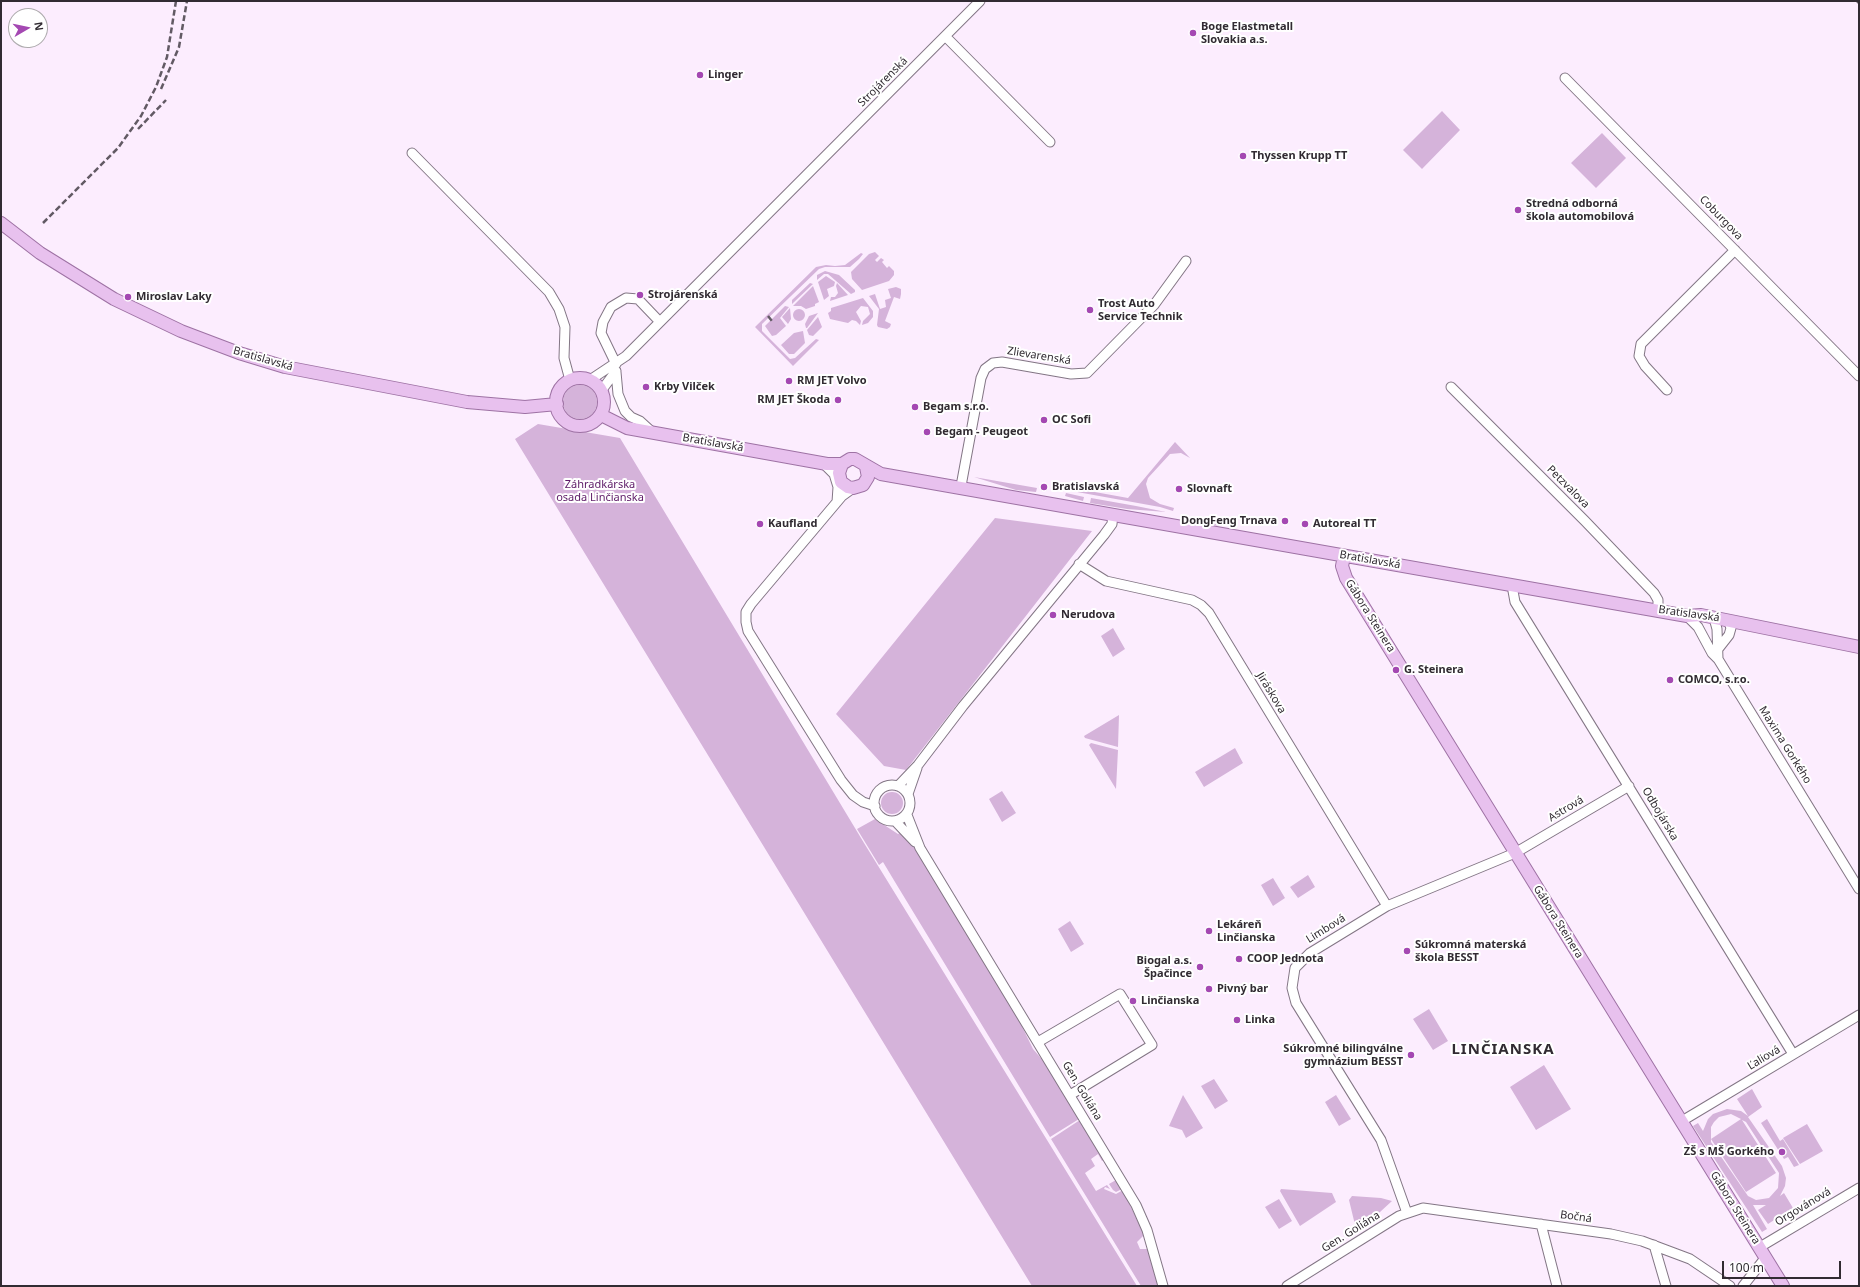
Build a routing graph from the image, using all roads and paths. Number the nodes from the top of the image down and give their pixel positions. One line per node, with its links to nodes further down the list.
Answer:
1 (980, 2): 2 (street, Strojárenská)
2 (945, 36): 4 (street); 9 (street, Strojárenská)
3 (1565, 78): 7 (street, Coburgova)
4 (1050, 142)
5 (412, 153): 12 (street)
6 (1, 223): 17 (main road, Bratislavská)
7 (1734, 250): 11 (street, Coburgova); 15 (street)
8 (1186, 261): 23 (street, Zlievarenská)
9 (660, 322): 10 (street, Strojárenská); 10 (street)
10 (620, 364): 13 (street); 16 (street); 19 (street)
11 (1859, 376)
12 (570, 380): 13 (main road); 17 (main road)
13 (590, 380): 16 (main road)
14 (1451, 387): 29 (street, Petzvalova)
15 (1667, 390)
16 (601, 391): 18 (main road)
17 (557, 404): 18 (main road)
18 (601, 415): 19 (main road, Bratislavská)
19 (652, 432): 20 (main road, Bratislavská)
20 (826, 464): 21 (main road, Bratislavská); 24 (street)
21 (840, 469): 22 (main road); 24 (main road, Bratislavská)
22 (867, 473): 23 (main road, Bratislavská); 24 (main road, Bratislavská)
23 (961, 486): 25 (main road, Bratislavská)
24 (844, 493): 41 (street)
25 (1113, 514): 26 (main road, Bratislavská); 27 (street)
26 (1344, 556): 28 (main road, Bratislavská); 47 (main road, Gábora Steinera)
27 (1079, 564): 37 (street); 49 (street, Jiráskova)
28 (1513, 585): 29 (main road, Bratislavská); 39 (street, Odbojárska)
29 (1658, 610): 30 (main road, Bratislavská)
30 (1687, 616): 31 (main road, Bratislavská); 33 (street, Maxima Gorkého)
31 (1713, 617): 32 (main road, Bratislavská); 33 (street); 35 (street)
32 (1728, 620): 34 (main road, Bratislavská); 35 (street)
33 (1702, 636): 36 (street, Maxima Gorkého)
34 (1859, 647)
35 (1718, 649): 36 (street)
36 (1718, 659): 48 (street, Maxima Gorkého)
37 (918, 765): 38 (street); 40 (street)
38 (898, 786): 40 (street); 42 (street)
39 (1629, 786): 47 (street, Astrová); 52 (street, Odbojárska)
40 (908, 794): 44 (street)
41 (853, 795): 42 (street); 43 (street)
42 (876, 796): 43 (street)
43 (875, 806): 45 (street)
44 (907, 814): 45 (street); 46 (street)
45 (895, 821): 46 (street)
46 (920, 848): 51 (street, Gen. Goliána)
47 (1515, 854): 49 (street, Limbová); 54 (main road, Gábora Steinera)
48 (1859, 888)
49 (1386, 906): 56 (street, Limbová)
50 (1859, 1015): 52 (street, Ľaliová)
51 (1038, 1042): 53 (street, Gen. Goliána); 53 (street)
52 (1793, 1054): 54 (street, Ľaliová)
53 (1070, 1095): 62 (street, Gen. Goliána)
54 (1682, 1121): 59 (main road, Gábora Steinera)
55 (1859, 1188): 59 (street, Orgovánová)
56 (1407, 1213): 57 (street, Bočná); 61 (street, Gen. Goliána)
57 (1541, 1224): 58 (street, Bočná); 65 (street)
58 (1654, 1245): 66 (street); 67 (street, Bočná)
59 (1760, 1246): 60 (main road, Gábora Steinera)
60 (1766, 1257): 68 (street); 69 (main road, Gábora Steinera)
61 (1301, 1278): 63 (street, Gen. Goliána); 64 (street)
62 (1163, 1286)
63 (1288, 1286)
64 (1306, 1286)
65 (1557, 1286)
66 (1666, 1286)
67 (1730, 1286)
68 (1743, 1286)
69 (1783, 1286)

